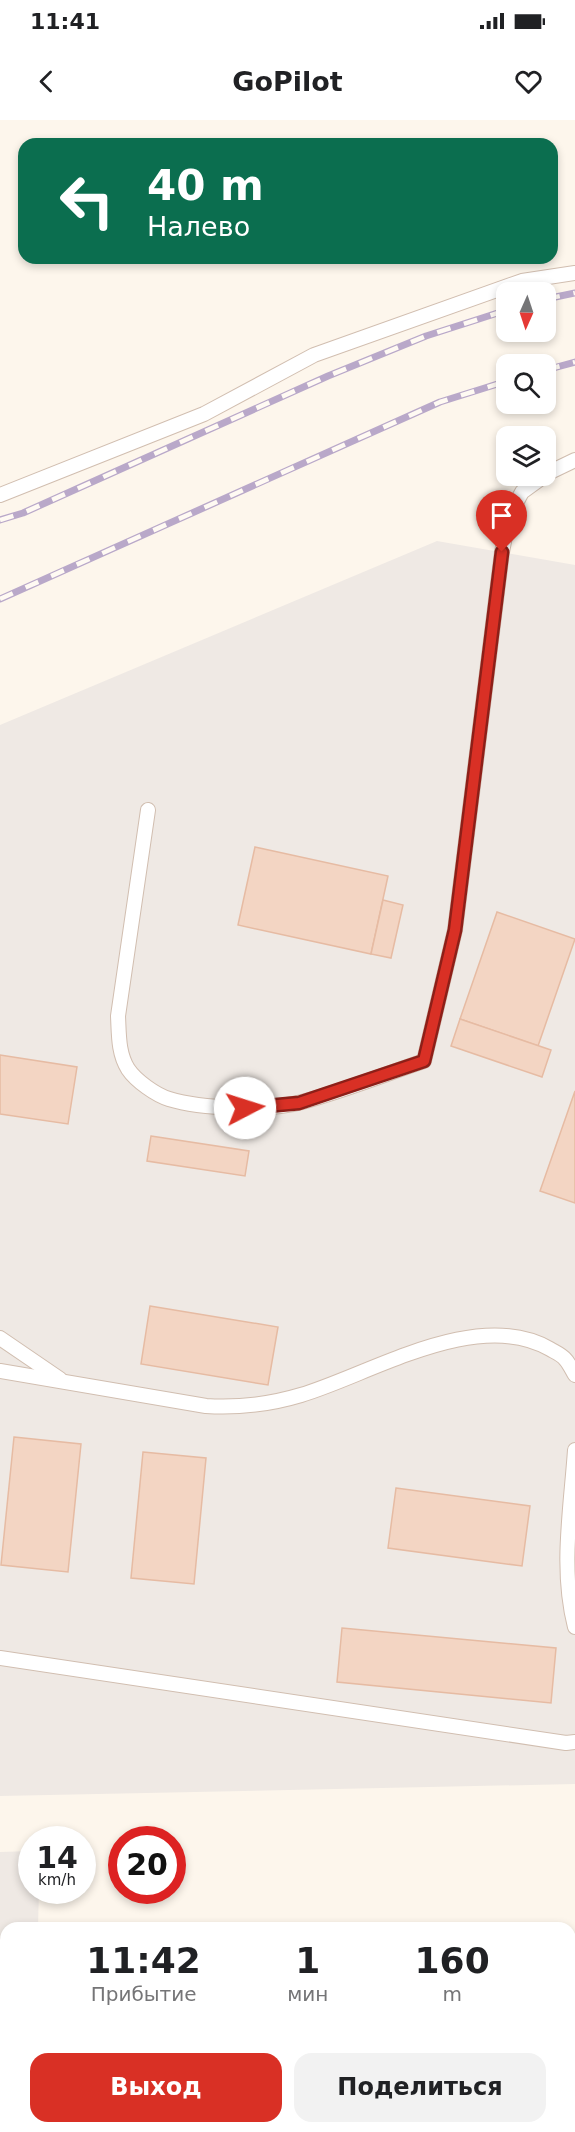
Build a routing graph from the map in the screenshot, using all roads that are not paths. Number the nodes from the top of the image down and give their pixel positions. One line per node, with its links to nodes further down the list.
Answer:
1 (575, 273): 5 (lane)
2 (575, 460): 3 (lane)
3 (556, 470)
4 (530, 486): 6 (lane)
5 (0, 495)
6 (148, 810)
7 (0, 1338): 10 (lane)
8 (0, 1371): 10 (lane)
9 (575, 1375): 10 (lane)
10 (64, 1381)
11 (575, 1450): 12 (lane)
12 (575, 1627)
13 (0, 1658): 14 (lane)
14 (575, 1742)

